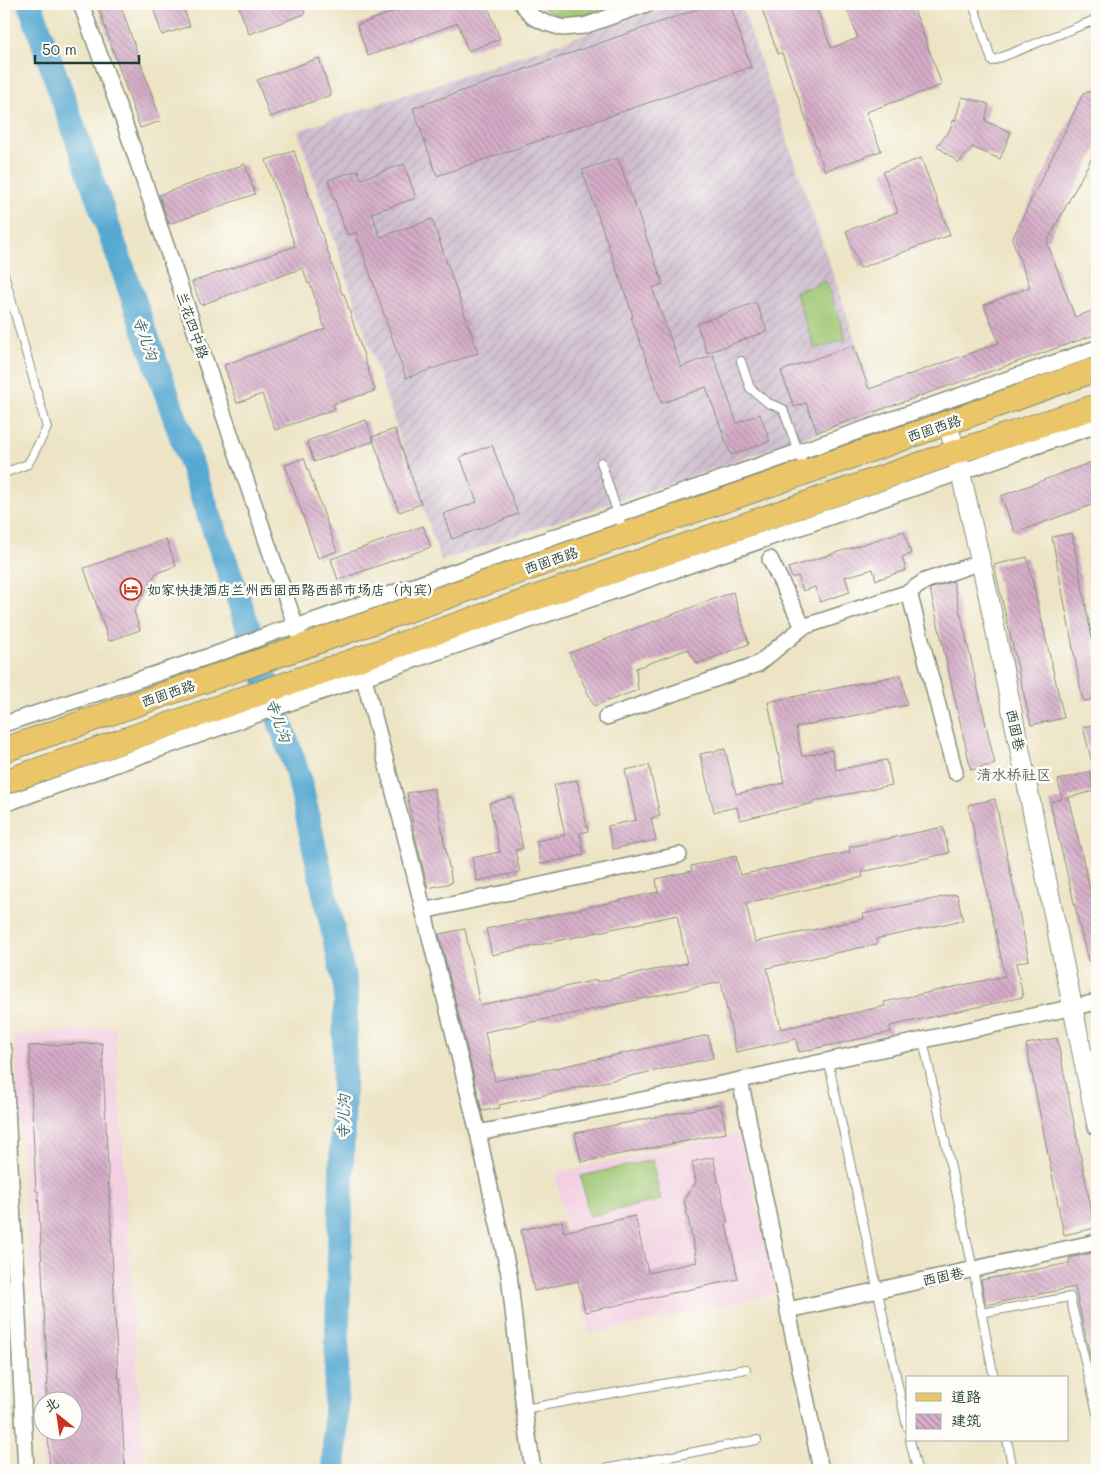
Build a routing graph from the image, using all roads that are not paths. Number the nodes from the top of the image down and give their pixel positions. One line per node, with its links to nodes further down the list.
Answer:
1 (81, 4): 22 (street, 兰花四中路)
2 (522, 4): 3 (street)
3 (647, 4)
4 (973, 4): 5 (lane)
5 (1097, 19)
6 (4, 274): 16 (lane)
7 (1097, 348): 14 (street)
8 (741, 361): 14 (lane)
9 (1097, 369): 11 (main road, 西固西路)
10 (1097, 406): 15 (main road)
11 (948, 423): 14 (main road, 西固西路); 15 (street, 西固巷)
12 (1097, 425): 15 (street)
13 (601, 462): 17 (lane)
14 (802, 462): 17 (main road, 西固西路)
15 (958, 462): 19 (street, 西固巷); 24 (main road)
16 (4, 473)
17 (621, 525): 22 (main road, 西固西路)
18 (770, 559): 21 (street)
19 (981, 562): 20 (street); 35 (street, 西固巷)
20 (909, 592): 21 (street); 29 (street)
21 (803, 627): 26 (street)
22 (292, 639): 23 (main road, 西固西路)
23 (226, 662): 27 (street); 28 (main road, 西固西路)
24 (361, 668): 25 (main road); 33 (street)
25 (242, 709): 30 (main road); 31 (street)
26 (606, 718)
27 (4, 724)
28 (4, 750)
29 (955, 772)
30 (4, 782)
31 (4, 804)
32 (679, 855): 33 (street)
33 (424, 911): 41 (street)
34 (1097, 1002): 35 (street)
35 (1073, 1007): 36 (street); 40 (street, 西固巷)
36 (923, 1040): 38 (street); 43 (lane)
37 (4, 1050): 55 (street)
38 (828, 1060): 39 (street); 44 (lane)
39 (740, 1080): 41 (street); 45 (street)
40 (1097, 1126)
41 (478, 1133): 49 (street)
42 (1097, 1242): 43 (street, 西固巷)
43 (973, 1269): 44 (street, 西固巷); 46 (lane)
44 (878, 1290): 45 (street, 西固巷); 51 (lane)
45 (788, 1310): 58 (street)
46 (981, 1312): 48 (lane); 50 (lane)
47 (746, 1369): 49 (lane)
48 (994, 1376)
49 (524, 1409): 56 (street)
50 (1097, 1413)
51 (906, 1422)
52 (757, 1440): 57 (lane)
53 (910, 1442): 59 (lane)
54 (1007, 1442): 60 (lane)
55 (26, 1470)
56 (533, 1470)
57 (599, 1470)
58 (821, 1470)
59 (916, 1470)
60 (1013, 1470)

